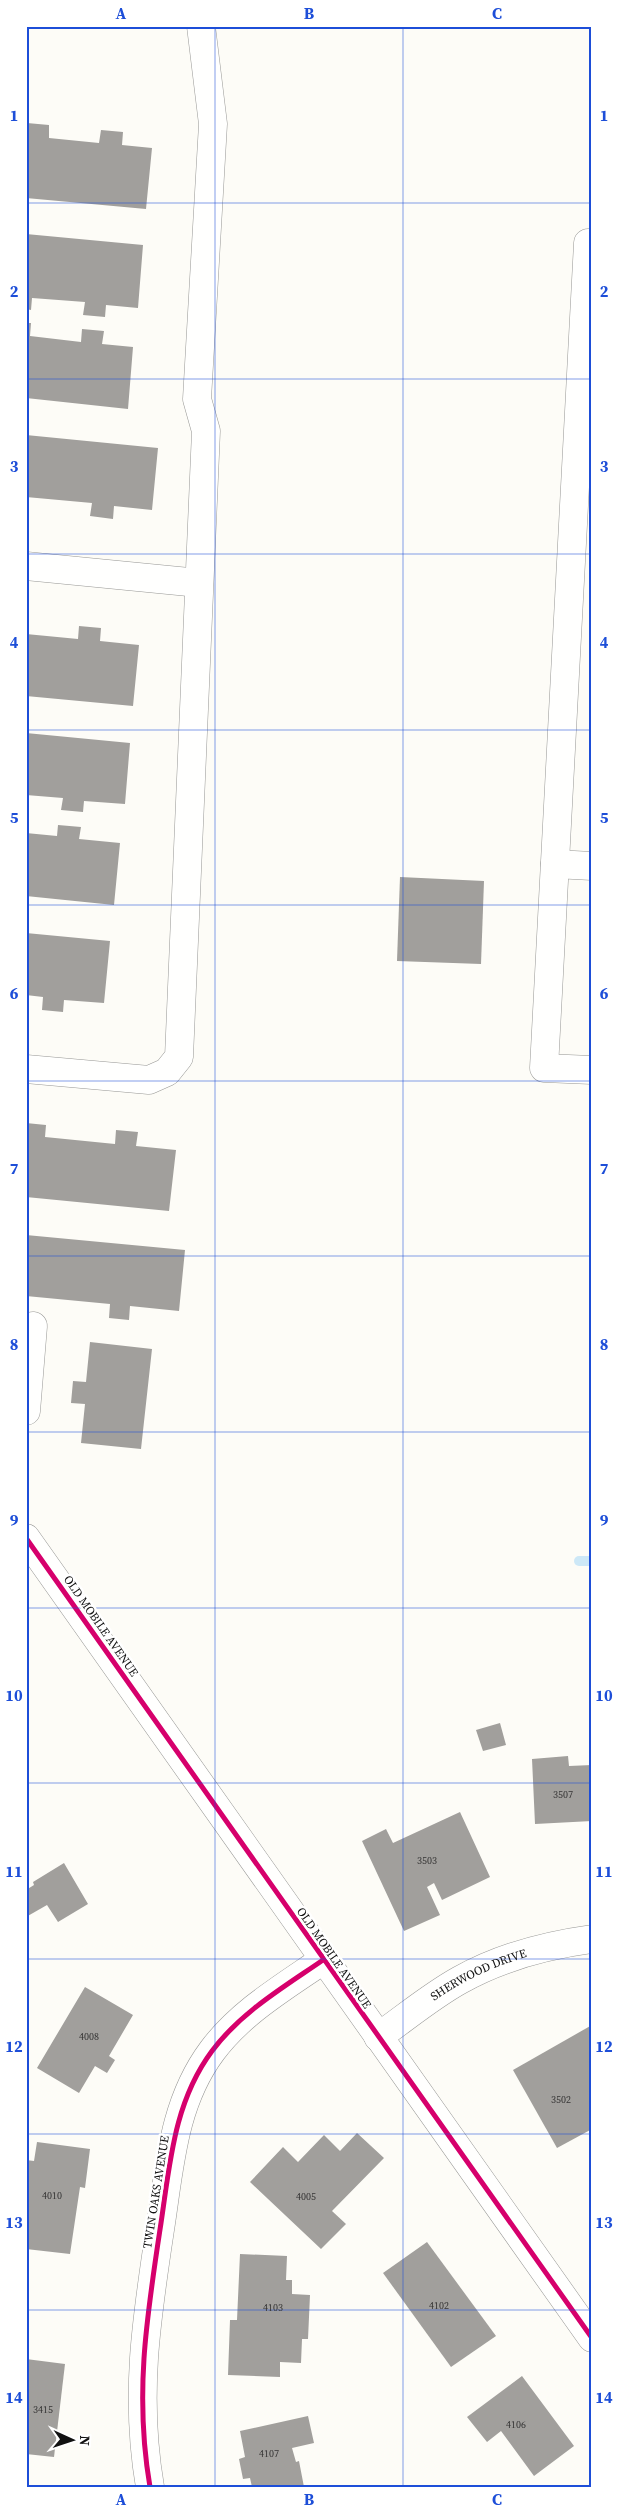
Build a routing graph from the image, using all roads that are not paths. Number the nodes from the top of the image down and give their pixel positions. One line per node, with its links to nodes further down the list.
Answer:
1 (201, 26): 4 (street)
2 (592, 243): 5 (street)
3 (26, 566): 4 (street)
4 (200, 583): 8 (street)
5 (580, 597): 6 (street)
6 (555, 864): 7 (street); 9 (street)
7 (592, 866)
8 (26, 1069)
9 (592, 1070)
10 (33, 1326): 11 (street)
11 (26, 1411)
12 (26, 1538): 14 (street, OLD MOBILE AVENUE)
13 (592, 1939): 15 (street, SHERWOOD DRIVE)
14 (322, 1960): 15 (street, OLD MOBILE AVENUE); 17 (street, TWIN OAKS AVENUE)
15 (378, 2037): 16 (street, OLD MOBILE AVENUE)
16 (592, 2338)
17 (150, 2487)

